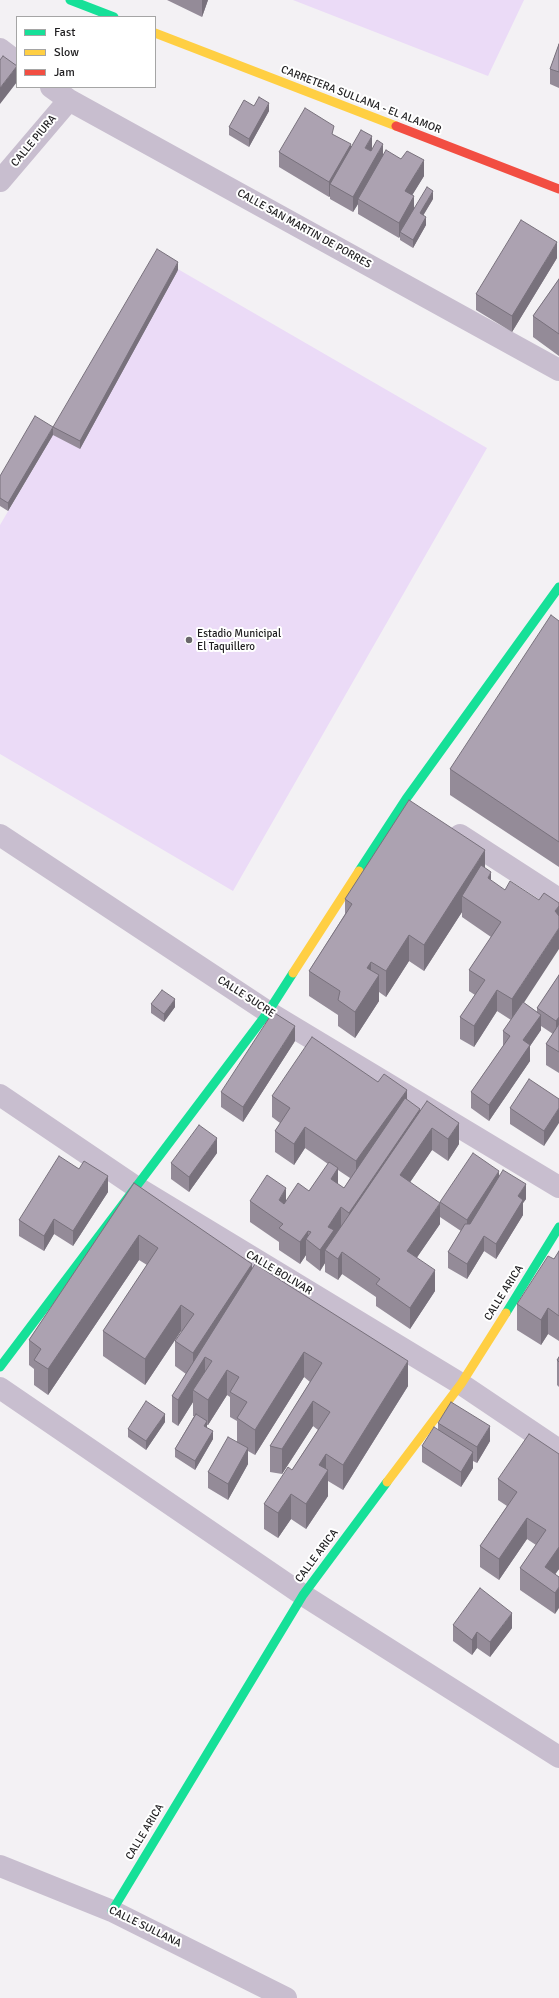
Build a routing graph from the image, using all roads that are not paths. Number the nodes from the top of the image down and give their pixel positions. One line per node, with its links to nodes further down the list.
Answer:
1 (70, 0): 2 (main road)
2 (111, 16)
3 (156, 33): 9 (main road, CARRETERA SULLANA - EL ALAMOR)
4 (0, 49): 5 (street)
5 (16, 61)
6 (52, 88): 7 (street, CALLE SAN MARTIN DE PORRES)
7 (69, 100): 8 (street, CALLE PIURA); 10 (street, CALLE SAN MARTIN DE PORRES)
8 (0, 181)
9 (559, 189)
10 (559, 370)
11 (558, 592): 12 (main road)
12 (406, 799): 13 (street); 17 (main road)
13 (426, 812)
14 (446, 825): 16 (street)
15 (0, 835): 17 (street, CALLE SUCRE)
16 (559, 899)
17 (268, 1012): 19 (main road); 20 (street, CALLE SUCRE)
18 (0, 1095): 19 (street, CALLE BOLIVAR)
19 (136, 1187): 22 (main road); 23 (street, CALLE BOLIVAR)
20 (559, 1187)
21 (559, 1228): 23 (main road, CALLE ARICA)
22 (0, 1368)
23 (461, 1384): 25 (street, CALLE BOLIVAR); 26 (main road, CALLE ARICA)
24 (0, 1388): 26 (street)
25 (559, 1450)
26 (303, 1595): 27 (street); 29 (main road, CALLE ARICA)
27 (559, 1757)
28 (0, 1866): 29 (street, CALLE SULLANA)
29 (112, 1911): 30 (street, CALLE SULLANA)
30 (286, 1998)

